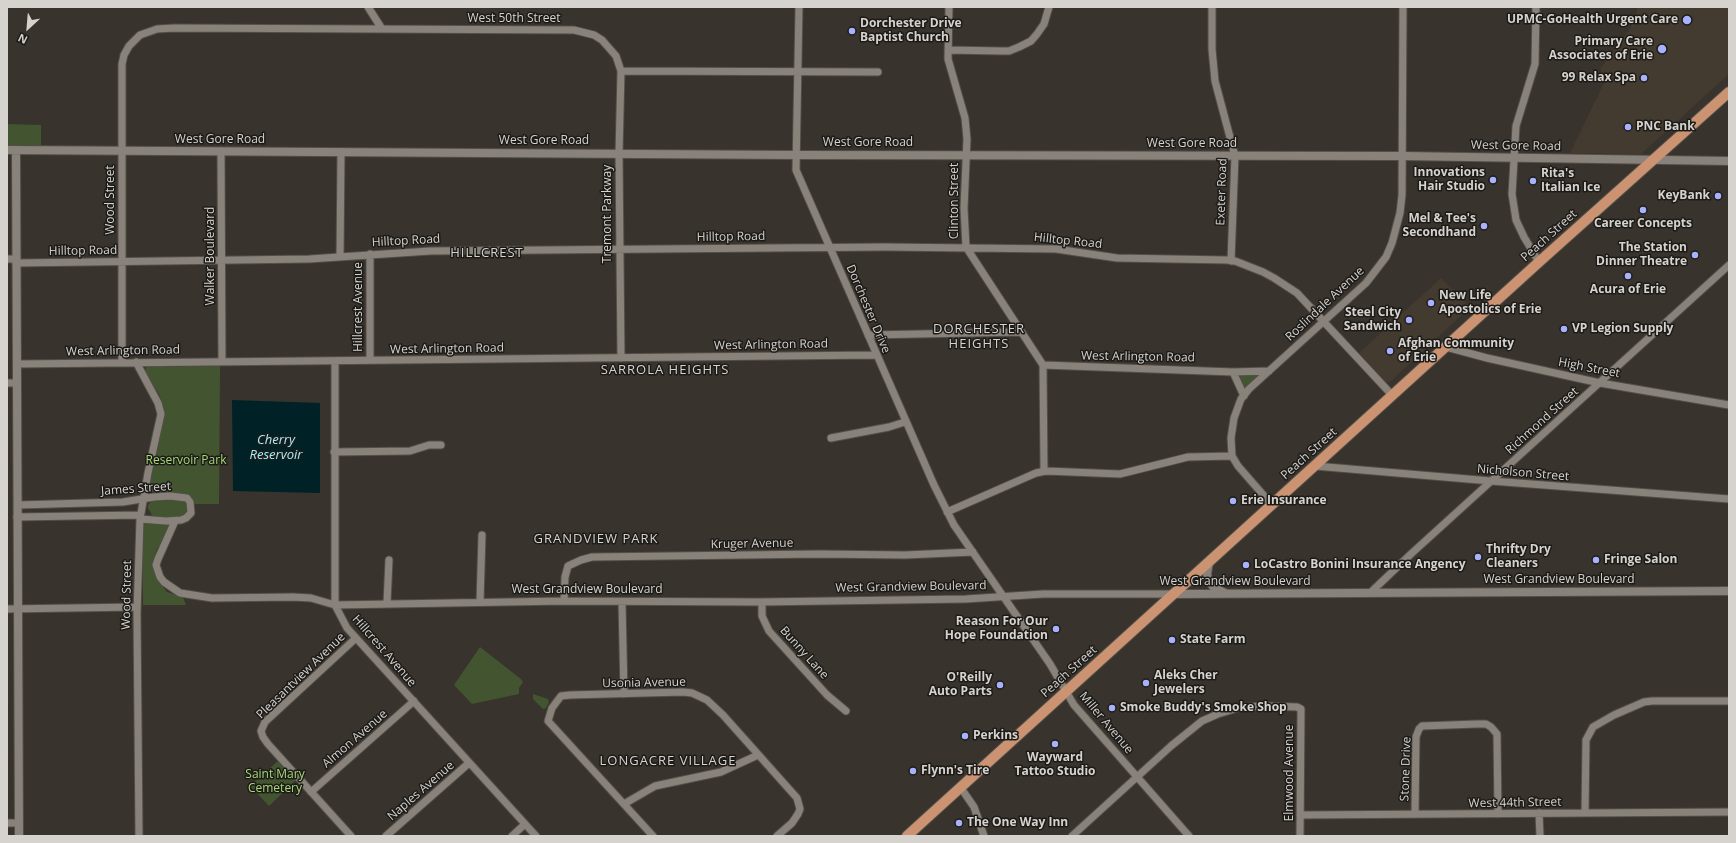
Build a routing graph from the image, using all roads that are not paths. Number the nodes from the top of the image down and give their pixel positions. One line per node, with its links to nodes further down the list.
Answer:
1 (368, 7): 8 (street)
2 (800, 7): 12 (street, Dorchester Drive)
3 (949, 7): 10 (street, Clinton Street)
4 (1048, 7): 10 (street)
5 (1212, 7): 23 (street, Exeter Road)
6 (1403, 7): 24 (street, Roslindale Avenue)
7 (1536, 7): 25 (street)
8 (382, 29): 9 (street, West 50th Street); 11 (street, West 50th Street)
9 (133, 41): 17 (street, Wood Street)
10 (948, 50): 22 (street, Clinton Street)
11 (621, 70): 12 (street); 20 (street, Tremont Parkway)
12 (798, 72): 13 (street); 21 (street, Dorchester Drive)
13 (878, 72)
14 (1729, 92): 26 (main road, Peach Street)
15 (7, 150): 16 (street, West Gore Road)
16 (16, 150): 17 (street, West Gore Road); 34 (street)
17 (122, 151): 18 (street, West Gore Road); 37 (street, Wood Street)
18 (221, 152): 19 (street, West Gore Road); 35 (street, Walker Boulevard)
19 (340, 152): 20 (street, West Gore Road); 32 (street, Hillcrest Avenue)
20 (619, 154): 21 (street, West Gore Road); 30 (street, Tremont Parkway)
21 (796, 155): 22 (street, West Gore Road); 28 (street, Dorchester Drive)
22 (966, 155): 23 (street, West Gore Road); 29 (street, Clinton Street)
23 (1235, 156): 24 (street, West Gore Road); 36 (street, Exeter Road)
24 (1402, 156): 25 (street, West Gore Road); 40 (street, Roslindale Avenue)
25 (1513, 158): 26 (street, West Gore Road); 38 (street)
26 (1654, 160): 27 (street, West Gore Road); 38 (main road, Peach Street)
27 (1729, 161)
28 (829, 247): 29 (street, Hilltop Road); 30 (street, Hilltop Road); 42 (street, Dorchester Drive)
29 (966, 247): 36 (street, Hilltop Road); 41 (street, Clinton Street)
30 (619, 250): 31 (street, Hilltop Road); 45 (street, Tremont Parkway)
31 (370, 254): 32 (street, Hilltop Road); 46 (street, Hillcrest Avenue)
32 (340, 256): 35 (street, Hilltop Road)
33 (7, 259): 34 (street, Hilltop Road)
34 (16, 261): 37 (street, Hilltop Road); 51 (street)
35 (222, 261): 37 (street, Hilltop Road); 47 (street, Walker Boulevard)
36 (1231, 261): 40 (street, Hilltop Road)
37 (122, 262): 50 (street, Wood Street)
38 (1539, 262): 43 (main road, Peach Street)
39 (1729, 265): 57 (street, Richmond Street)
40 (1324, 322): 53 (street, Roslindale Avenue); 58 (street, Hilltop Road)
41 (1021, 332): 42 (street); 52 (street, Clinton Street)
42 (868, 335): 44 (street, Dorchester Drive)
43 (1446, 347): 57 (street, High Street); 58 (main road, Peach Street)
44 (876, 355): 45 (street, West Arlington Road); 61 (street, Dorchester Drive)
45 (621, 358): 46 (street, West Arlington Road)
46 (370, 360): 48 (street, West Arlington Road)
47 (222, 361): 48 (street, West Arlington Road); 49 (street, West Arlington Road)
48 (334, 361): 64 (street, Hillcrest Avenue)
49 (136, 362): 50 (street, West Arlington Road); 70 (street, Wood Street)
50 (122, 363): 51 (street, West Arlington Road)
51 (17, 364): 56 (street)
52 (1043, 365): 54 (street, West Arlington Road); 67 (street)
53 (1269, 371): 54 (street, West Arlington Road); 59 (street, Roslindale Avenue)
54 (1233, 372): 59 (street)
55 (7, 383): 56 (street)
56 (17, 383): 71 (street)
57 (1600, 383): 60 (street, High Street); 68 (street, Richmond Street)
58 (1392, 395): 66 (main road, Peach Street)
59 (1244, 396): 65 (street, Roslindale Avenue)
60 (1729, 405)
61 (905, 422): 62 (street); 73 (street, Dorchester Drive)
62 (830, 438)
63 (441, 445): 64 (street)
64 (334, 452): 91 (street, Hillcrest Avenue)
65 (1232, 456): 67 (street); 72 (street)
66 (1315, 466): 68 (street, Nicholson Street); 72 (main road, Peach Street)
67 (1044, 471): 73 (street)
68 (1491, 481): 69 (street, Nicholson Street); 82 (street, Richmond Street)
69 (1729, 499)
70 (142, 500): 71 (street, James Street); 75 (street, Wood Street); 76 (street, James Street)
71 (18, 505): 74 (street)
72 (1272, 505): 80 (main road, Peach Street)
73 (947, 512): 78 (street, Dorchester Drive)
74 (17, 517): 75 (street, James Street); 94 (street)
75 (140, 517): 76 (street, James Street); 92 (street, Wood Street)
76 (175, 521): 91 (street, West Grandview Boulevard)
77 (482, 535): 87 (street)
78 (973, 552): 85 (street, Dorchester Drive); 86 (street, Kruger Avenue)
79 (389, 560): 90 (street)
80 (1209, 562): 83 (main road, Peach Street); 84 (street)
81 (1729, 592): 82 (street, West Grandview Boulevard)
82 (1370, 593): 84 (street, West Grandview Boulevard)
83 (1174, 594): 84 (street, West Grandview Boulevard); 85 (street, West Grandview Boulevard); 96 (main road, Peach Street)
84 (1225, 594)
85 (1003, 597): 89 (street, West Grandview Boulevard); 96 (street, Miller Avenue)
86 (564, 601): 87 (street, West Grandview Boulevard); 88 (street, West Grandview Boulevard)
87 (480, 602): 90 (street, West Grandview Boulevard)
88 (622, 602): 89 (street, West Grandview Boulevard); 97 (street)
89 (762, 602): 100 (street, Bunny Lane)
90 (387, 604): 91 (street, West Grandview Boulevard)
91 (335, 605): 95 (street, Hillcrest Avenue)
92 (137, 607): 94 (street); 117 (street, Wood Street)
93 (7, 609): 94 (street)
94 (18, 609): 114 (street)
95 (356, 638): 98 (street, Hillcrest Avenue); 105 (street, Pleasantview Avenue)
96 (1067, 691): 103 (street, Miller Avenue); 104 (main road, Peach Street)
97 (624, 694): 101 (street, Usonia Avenue); 106 (street, Usonia Avenue)
98 (414, 701): 102 (street, Hillcrest Avenue); 105 (street, Almon Avenue)
99 (1729, 702): 109 (street)
100 (846, 711)
101 (758, 755): 106 (street); 123 (street, Usonia Avenue)
102 (469, 763): 115 (street, Hillcrest Avenue); 119 (street, Naples Avenue)
103 (1137, 777): 112 (street, Elmwood Avenue); 126 (street); 127 (street, Miller Avenue)
104 (961, 788): 124 (main road, Peach Street); 125 (street)
105 (311, 792): 118 (street)
106 (624, 804): 122 (street)
107 (1729, 812): 109 (street, West 44th Street)
108 (1539, 813): 109 (street, West 44th Street); 111 (street, West 44th Street); 129 (street)
109 (1584, 813)
110 (1415, 814): 111 (street, West 44th Street); 111 (street, Stone Drive); 112 (street, West 44th Street)
111 (1498, 814)
112 (1300, 815): 128 (street, Elmwood Avenue)
113 (7, 823): 114 (street)
114 (19, 823): 116 (street)
115 (525, 824): 120 (street); 121 (street, Hillcrest Avenue)
116 (19, 836)
117 (139, 836)
118 (350, 836)
119 (386, 836)
120 (512, 836)
121 (536, 836)
122 (653, 836)
123 (777, 836)
124 (907, 836)
125 (984, 836)
126 (1072, 836)
127 (1189, 836)
128 (1300, 836)
129 (1540, 836)

